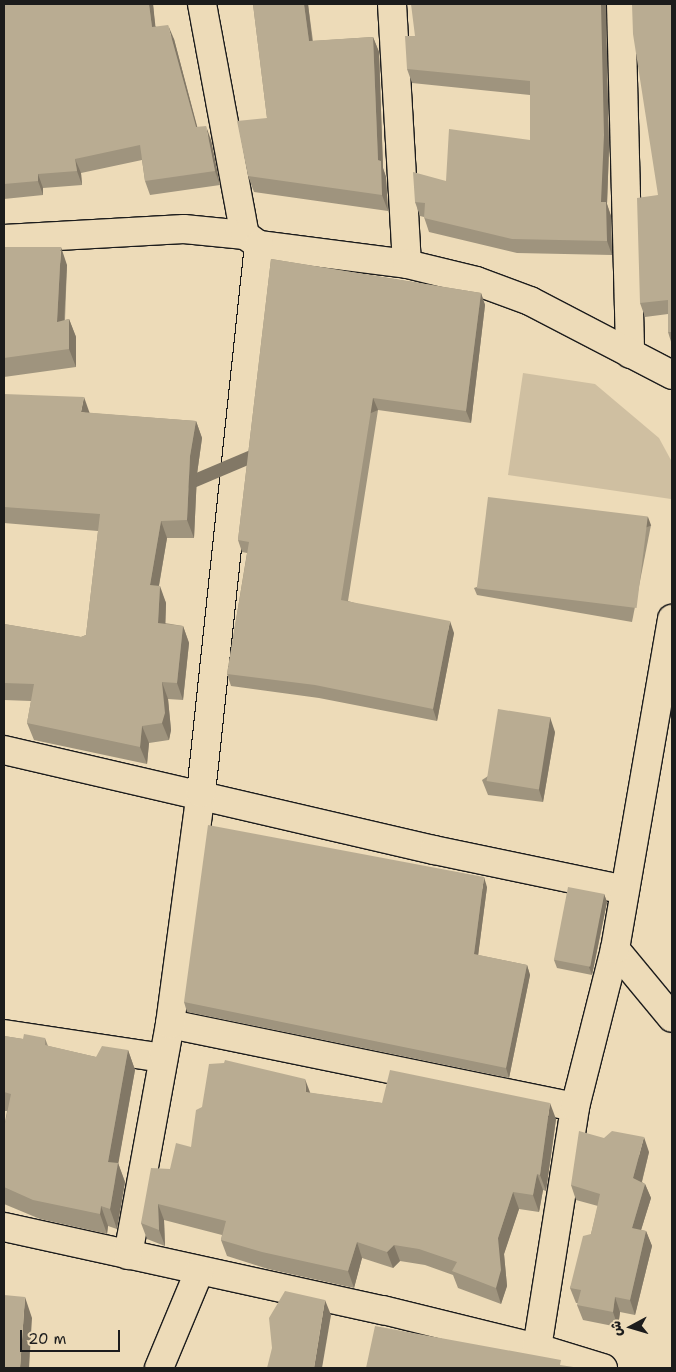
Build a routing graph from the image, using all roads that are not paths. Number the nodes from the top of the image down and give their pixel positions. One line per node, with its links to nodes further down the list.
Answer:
1 (202, 4): 5 (street)
2 (392, 4): 6 (street)
3 (621, 4): 7 (street)
4 (4, 239): 5 (street)
5 (252, 240): 6 (street); 11 (street)
6 (407, 264): 7 (street)
7 (630, 354): 8 (street)
8 (672, 375)
9 (672, 619): 12 (street)
10 (4, 750): 11 (street)
11 (201, 793): 12 (street); 15 (street)
12 (625, 890): 13 (street)
13 (615, 949): 14 (street); 18 (street)
14 (672, 1018)
15 (170, 1024): 17 (street); 18 (street)
16 (4, 1034): 17 (street)
17 (162, 1058): 20 (street)
18 (575, 1107): 22 (street)
19 (4, 1228): 20 (street)
20 (128, 1255): 21 (street)
21 (200, 1272): 22 (street); 23 (street)
22 (537, 1348): 24 (street)
23 (159, 1368)
24 (602, 1368)

